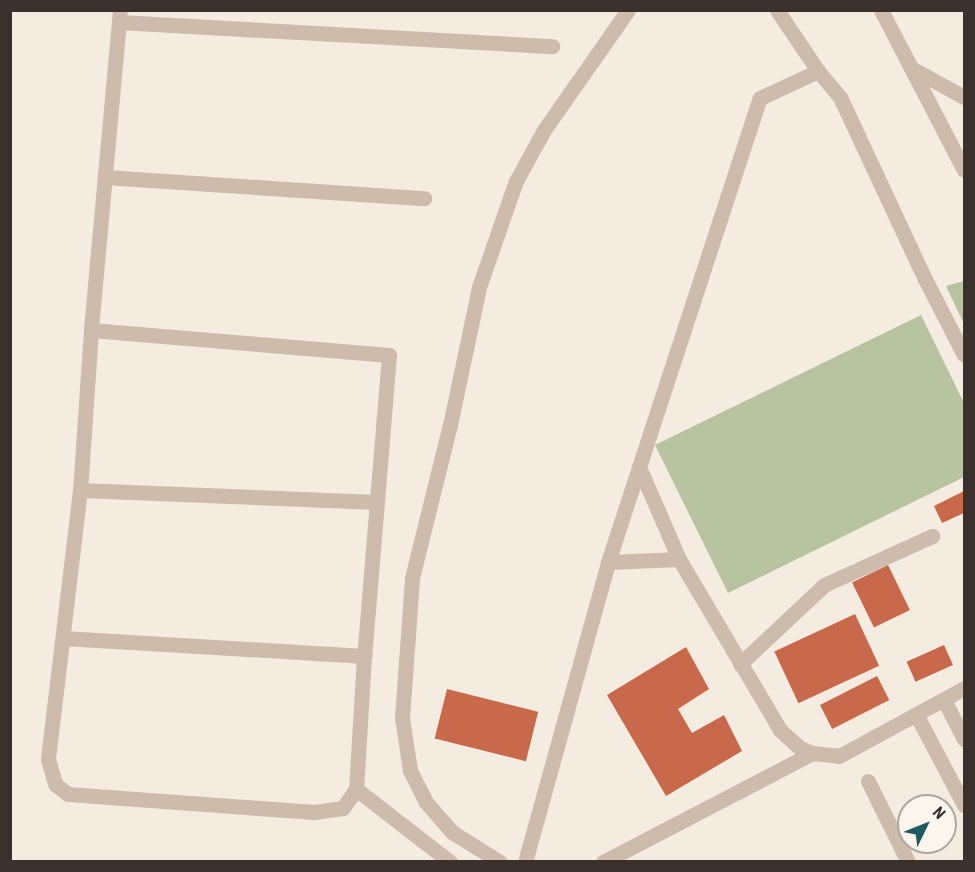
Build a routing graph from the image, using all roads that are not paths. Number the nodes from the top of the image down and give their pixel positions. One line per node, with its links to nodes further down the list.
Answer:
1 (628, 10): 32 (street)
2 (777, 10): 7 (street)
3 (881, 10): 6 (street)
4 (120, 16): 5 (street); 10 (street)
5 (552, 46)
6 (911, 68): 8 (street); 9 (street)
7 (818, 71): 13 (street); 14 (street)
8 (964, 97)
9 (964, 170)
10 (105, 177): 11 (street); 12 (street)
11 (424, 198)
12 (91, 330): 15 (street); 16 (street)
13 (964, 355)
14 (639, 467): 18 (street); 19 (street)
15 (80, 490): 16 (street); 20 (street)
16 (377, 502): 21 (street)
17 (932, 536): 22 (street)
18 (680, 560): 19 (street); 22 (street)
19 (608, 562): 33 (street)
20 (63, 638): 21 (street); 29 (street)
21 (364, 656): 29 (street)
22 (740, 664): 27 (street)
23 (964, 688): 24 (street)
24 (944, 700): 25 (street); 26 (street)
25 (917, 716): 27 (street); 30 (street)
26 (964, 739)
27 (812, 753): 34 (street)
28 (868, 781): 35 (street)
29 (356, 789): 31 (street)
30 (964, 805)
31 (450, 861)
32 (500, 861)
33 (525, 861)
34 (603, 861)
35 (908, 861)

